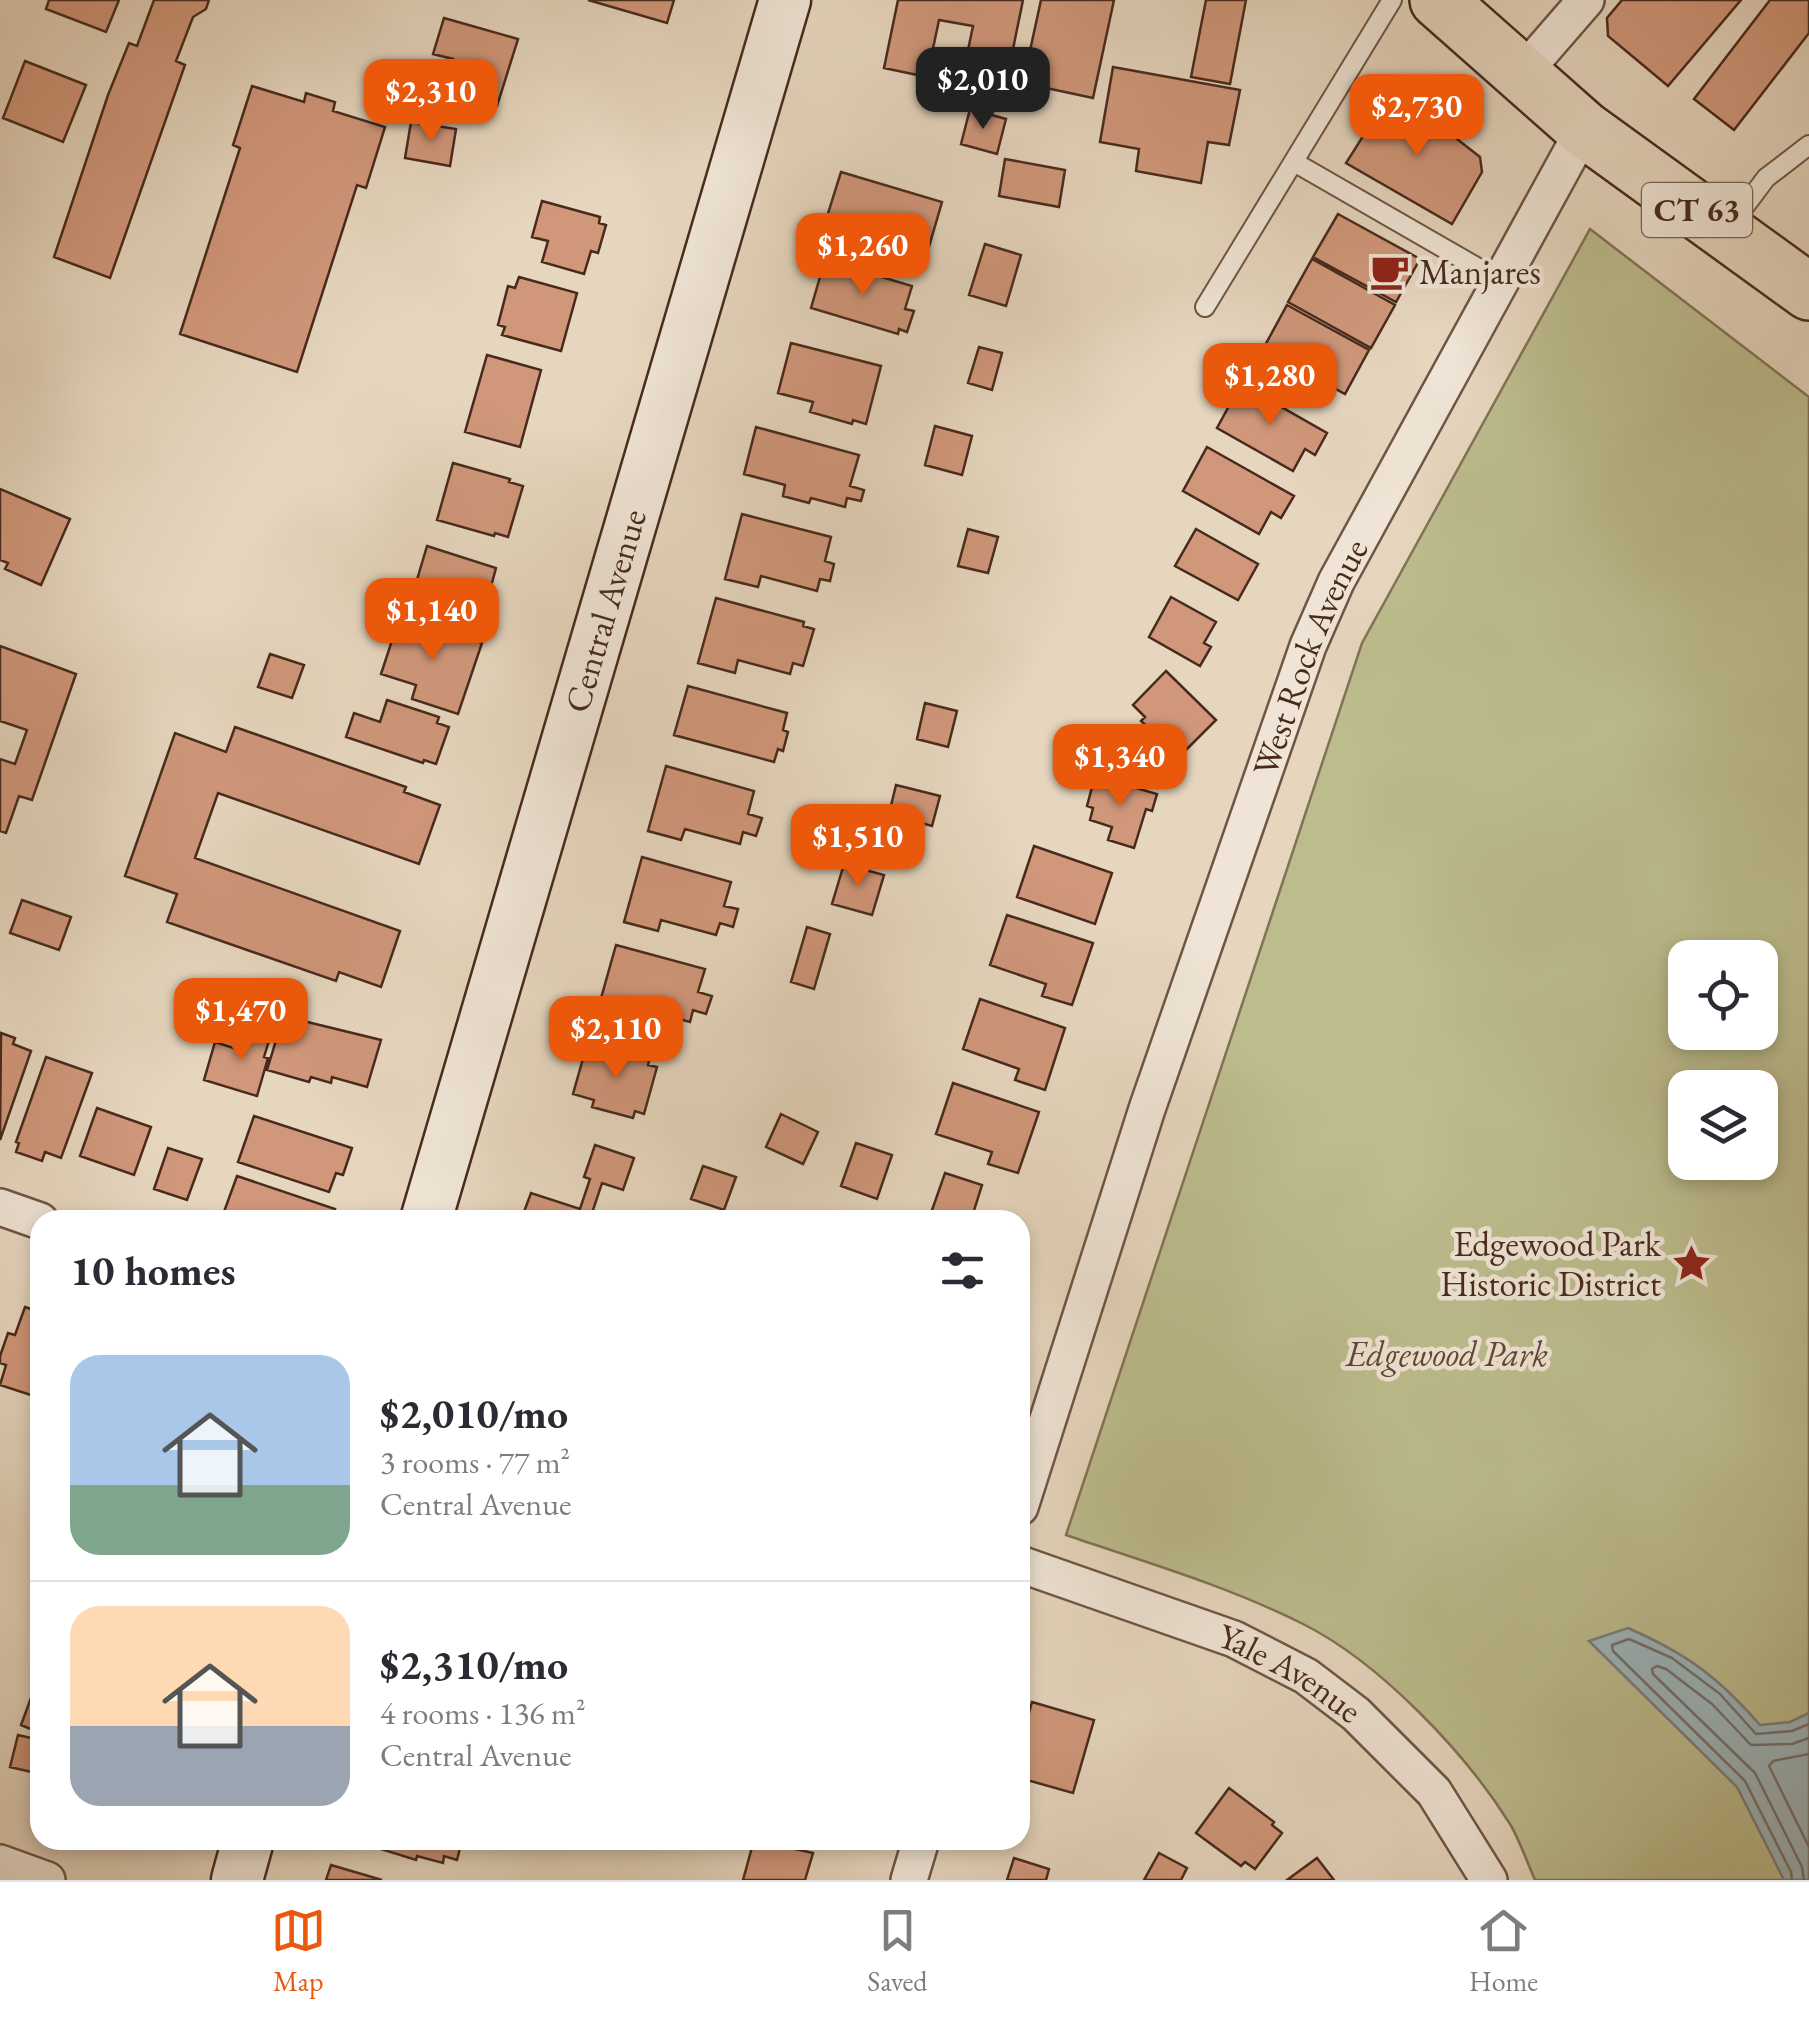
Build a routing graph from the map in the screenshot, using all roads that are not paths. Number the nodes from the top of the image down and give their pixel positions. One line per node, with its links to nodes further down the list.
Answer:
1 (785, 0): 14 (street, Central Avenue)
2 (1392, 0): 8 (lane)
3 (1438, 0): 5 (main road, CT 63)
4 (1586, 0): 5 (street)
5 (1521, 76): 6 (main road, CT 63)
6 (1584, 129): 9 (main road, CT 63); 10 (street, West Rock Avenue)
7 (1809, 145): 9 (lane)
8 (1294, 162): 10 (lane); 12 (lane)
9 (1726, 232): 11 (main road, CT 63)
10 (1499, 280): 16 (street, West Rock Avenue)
11 (1809, 292)
12 (1205, 307)
13 (0, 1207): 15 (street)
14 (429, 1210)
15 (30, 1217)
16 (1030, 1475)
17 (1030, 1568): 24 (street, Yale Avenue)
18 (245, 1850): 22 (street)
19 (917, 1850): 23 (street)
20 (0, 1863): 21 (street)
21 (48, 1880)
22 (237, 1880)
23 (909, 1880)
24 (1489, 1880)

